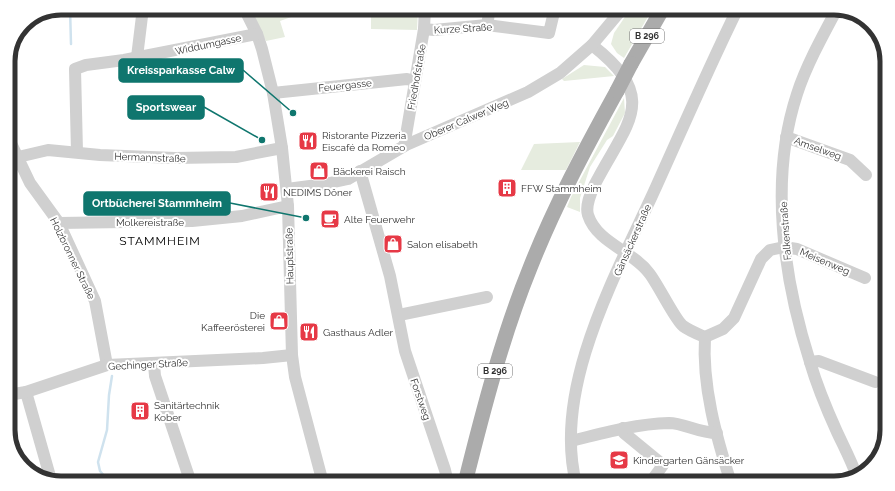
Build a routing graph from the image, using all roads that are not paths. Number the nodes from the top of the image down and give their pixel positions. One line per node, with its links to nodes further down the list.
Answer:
1 (142, 15): 14 (street)
2 (248, 15): 12 (street, Hauptstraße)
3 (425, 15): 11 (street, Friedhofstraße)
4 (489, 15): 10 (street)
5 (553, 15): 10 (street, Kurze Straße)
6 (617, 15): 13 (street, Oberer Calwer Weg)
7 (658, 15): 49 (main road, B 296, bridge)
8 (735, 15): 29 (street, Gänsäckerstraße)
9 (834, 15): 17 (street, Falkenstraße)
10 (487, 25): 11 (street, Kurze Straße)
11 (424, 29): 15 (street, Friedhofstraße)
12 (257, 34): 14 (street, Widdumgasse); 16 (street, Hauptstraße)
13 (592, 45): 18 (street, Oberer Calwer Weg); 29 (street)
14 (137, 58): 21 (street, Widdumgasse)
15 (415, 81): 16 (street, Feuergasse); 18 (street, Friedhofstraße)
16 (273, 93): 19 (street, Hauptstraße)
17 (786, 137): 24 (street, Amselweg); 28 (street, Falkenstraße)
18 (406, 145): 23 (street, Oberer Calwer Weg)
19 (282, 148): 21 (street, Hermannstraße); 25 (street, Hauptstraße)
20 (15, 151): 22 (street, Holzbronner Straße)
21 (77, 152): 22 (street, Hermannstraße)
22 (18, 157): 27 (street, Holzbronner Straße)
23 (360, 171): 25 (street, Oberer Calwer Weg); 32 (street, Forstweg)
24 (866, 175)
25 (287, 189): 26 (street, Hauptstraße)
26 (288, 206): 27 (street, Molkereistraße); 34 (street, Hauptstraße)
27 (59, 223): 37 (street, Holzbronner Straße)
28 (784, 247): 30 (street, Meisenweg); 33 (street); 35 (street, Falkenstraße)
29 (626, 253): 33 (street); 43 (street, Gänsäckerstraße)
30 (865, 278)
31 (488, 297): 32 (street)
32 (399, 315): 48 (street, Forstweg)
33 (705, 337): 42 (street)
34 (292, 355): 36 (street, Gechinger Straße); 47 (street, Hauptstraße)
35 (810, 362): 38 (street); 44 (street, Falkenstraße)
36 (154, 364): 37 (street, Gechinger Straße); 46 (street)
37 (107, 365): 39 (street, Gechinger Straße)
38 (875, 382)
39 (26, 392): 40 (street, Gechinger Straße); 45 (street)
40 (15, 394)
41 (622, 428): 42 (street); 43 (street); 51 (street)
42 (718, 432): 52 (street)
43 (571, 441): 50 (street, Gänsäckerstraße)
44 (854, 471)
45 (50, 474)
46 (189, 476)
47 (321, 476)
48 (446, 476)
49 (467, 476)
50 (574, 476)
51 (655, 476)
52 (726, 476)

